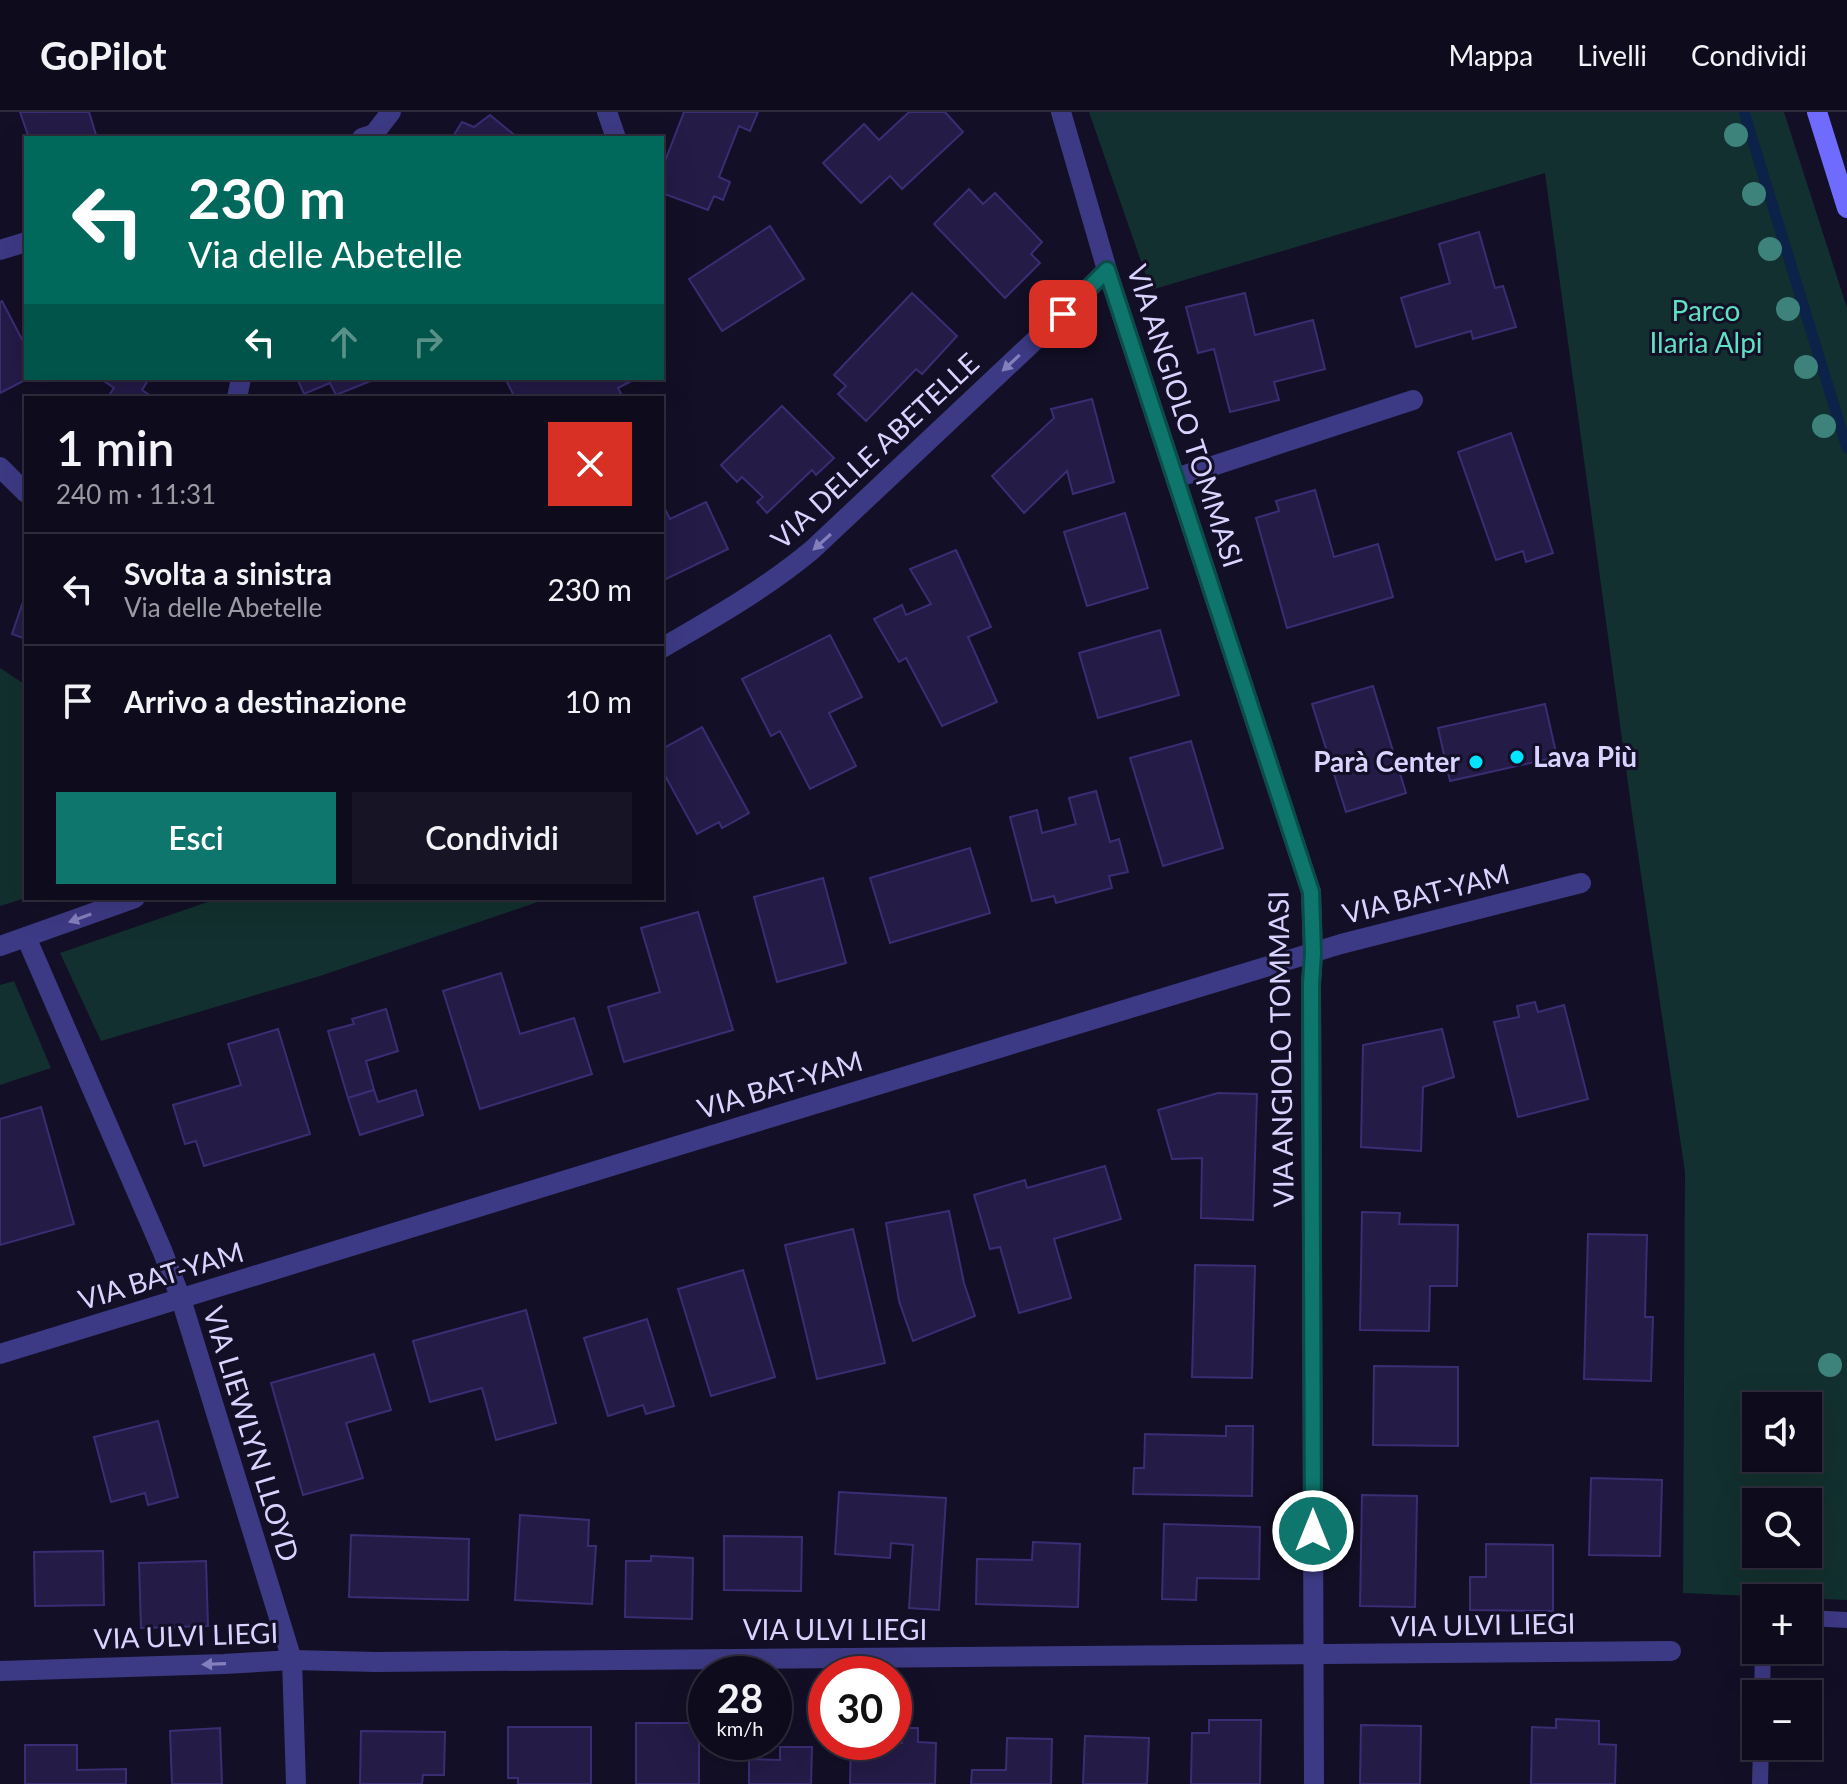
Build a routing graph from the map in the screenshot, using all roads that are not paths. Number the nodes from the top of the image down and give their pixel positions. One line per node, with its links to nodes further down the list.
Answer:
1 (391, 112): 5 (street)
2 (607, 112): 6 (street)
3 (1061, 112): 10 (street, VIA ANGIOLO TOMMASI)
4 (1817, 112): 7 (main road)
5 (368, 136)
6 (615, 136)
7 (1847, 208)
8 (24, 243): 9 (street)
9 (0, 250)
10 (1107, 270): 13 (street, VIA ANGIOLO TOMMASI); 15 (street, VIA DELLE ABETELLE, one-way to 15)
11 (1413, 400): 13 (street)
12 (0, 467): 14 (street)
13 (1176, 478): 20 (street, VIA ANGIOLO TOMMASI)
14 (24, 491)
15 (664, 647)
16 (1581, 883): 20 (street, VIA BAT-YAM)
17 (129, 900): 18 (street, one-way to 18)
18 (26, 937): 19 (street); 21 (street, VIA LIEWLYN LLOYD)
19 (0, 946)
20 (1313, 953): 21 (street, VIA BAT-YAM); 26 (street, VIA ANGIOLO TOMMASI)
21 (181, 1299): 22 (street, VIA BAT-YAM); 27 (street, VIA LIEWLYN LLOYD)
22 (0, 1354)
23 (1822, 1619): 24 (lane)
24 (1847, 1620)
25 (1671, 1651): 26 (street, VIA ULVI LIEGI)
26 (1313, 1654): 27 (street, VIA ULVI LIEGI); 31 (street, VIA ANGIOLO TOMMASI)
27 (292, 1660): 28 (street, VIA ULVI LIEGI, one-way to 28); 30 (street, VIA LIEWLYN LLOYD)
28 (0, 1671)
29 (1761, 1760): 32 (lane)
30 (296, 1784)
31 (1314, 1784)
32 (1760, 1784)

